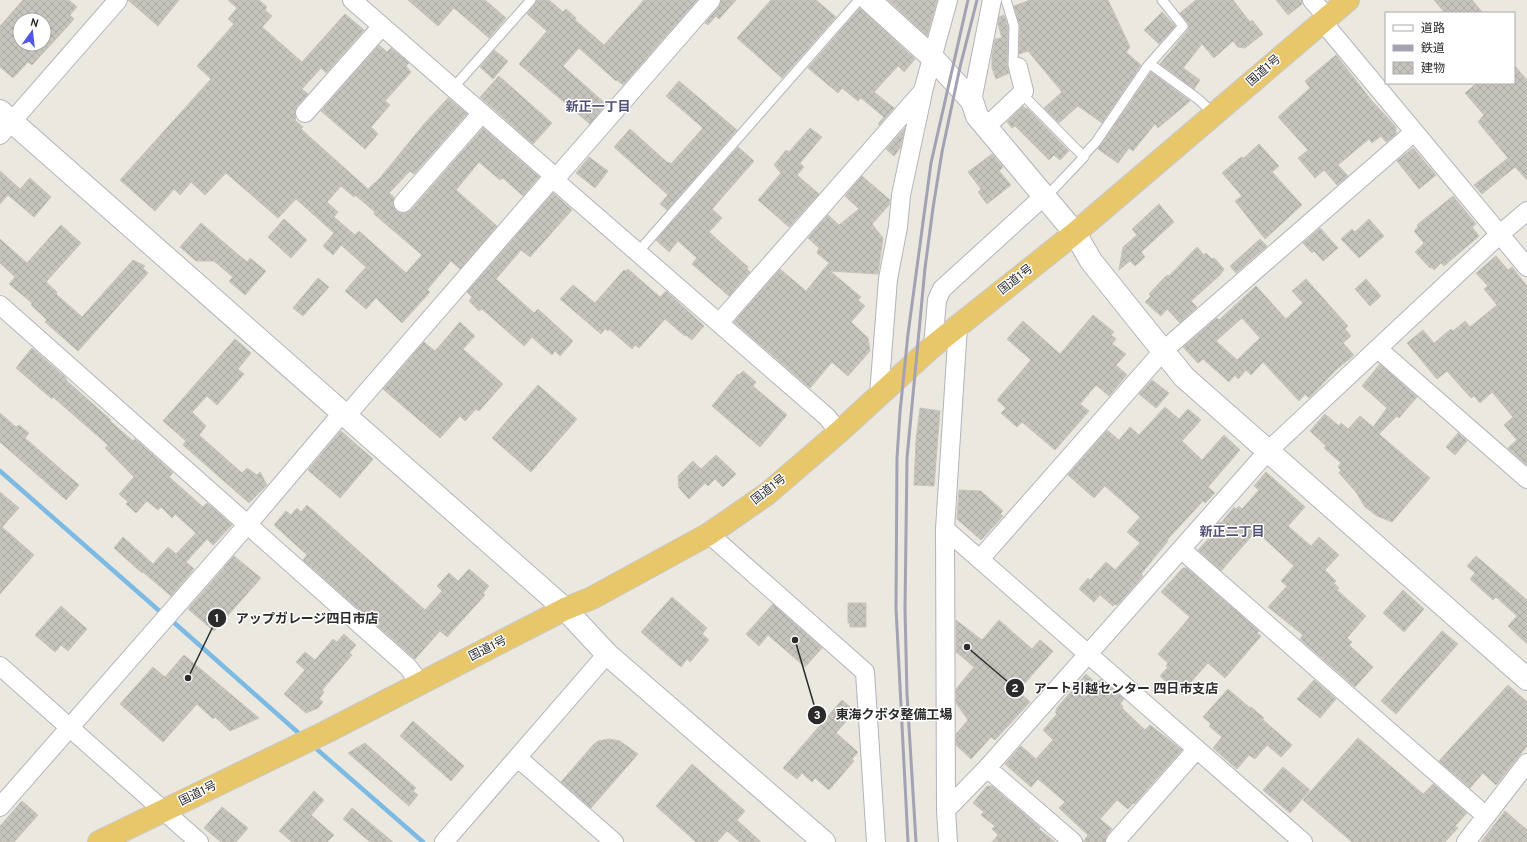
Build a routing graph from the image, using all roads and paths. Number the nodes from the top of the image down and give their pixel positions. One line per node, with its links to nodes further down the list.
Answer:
1 (118, 0): 25 (street)
2 (352, 0): 14 (street)
3 (531, 0): 18 (lane)
4 (711, 0): 29 (street)
5 (859, 0): 35 (lane)
6 (869, 0): 15 (street)
7 (948, 0): 15 (street)
8 (992, 0): 21 (street)
9 (1006, 0): 17 (lane)
10 (1162, 0): 16 (lane)
11 (1312, 0): 13 (street)
12 (1348, 0): 13 (highway, 国道1号)
13 (1324, 19): 24 (highway, 国道1号); 27 (street)
14 (382, 26): 18 (street); 22 (street)
15 (932, 57): 19 (street); 21 (street)
16 (1150, 64): 24 (lane); 28 (lane)
17 (1018, 67): 20 (street)
18 (453, 88): 23 (street)
19 (923, 91): 38 (street); 43 (street)
20 (1022, 94): 26 (street); 28 (lane)
21 (972, 101): 26 (street)
22 (305, 113)
23 (482, 113): 29 (street); 31 (street)
24 (1214, 114): 33 (highway, 国道1号)
25 (4, 122): 44 (street)
26 (986, 127): 30 (street)
27 (1414, 132): 34 (street); 42 (street)
28 (1083, 156): 30 (lane)
29 (555, 177): 35 (street); 44 (street)
30 (1044, 197): 33 (street); 40 (street)
31 (403, 203)
32 (1527, 211): 34 (street)
33 (1075, 233): 39 (highway, 国道1号); 42 (street)
34 (1500, 234): 36 (street); 41 (street)
35 (638, 252): 38 (street)
36 (1527, 267)
37 (0, 305): 48 (street)
38 (720, 322): 45 (street)
39 (958, 326): 40 (highway, 国道1号); 49 (street)
40 (933, 346): 43 (highway, 国道1号)
41 (1378, 349): 46 (street); 47 (street)
42 (1163, 351): 46 (street); 52 (street)
43 (879, 395): 45 (highway, 国道1号)
44 (344, 414): 48 (street); 53 (street)
45 (839, 432): 50 (highway, 国道1号)
46 (1268, 451): 51 (street); 57 (street)
47 (1527, 478)
48 (248, 524): 58 (street); 59 (street)
49 (945, 529): 52 (street); 65 (street)
50 (709, 534): 53 (highway, 国道1号); 73 (street)
51 (1182, 550): 55 (street); 67 (street)
52 (980, 559): 55 (street)
53 (565, 609): 54 (street); 58 (highway, 国道1号)
54 (607, 654): 61 (street); 72 (street)
55 (1088, 654): 60 (street); 63 (street)
56 (0, 666): 59 (street)
57 (1527, 679)
58 (420, 683): 66 (highway, 国道1号)
59 (70, 728): 64 (street); 66 (street)
60 (1197, 749): 76 (street); 77 (street)
61 (518, 758): 70 (street); 71 (street)
62 (1527, 763): 67 (street)
63 (987, 768): 65 (street); 75 (street)
64 (0, 807)
65 (946, 810): 74 (street)
66 (163, 811): 68 (highway, 国道1号); 69 (street)
67 (1486, 816): 78 (street)
68 (99, 842)
69 (199, 842)
70 (445, 842)
71 (614, 842)
72 (824, 842)
73 (876, 842)
74 (948, 842)
75 (1073, 842)
76 (1115, 842)
77 (1303, 842)
78 (1466, 842)

